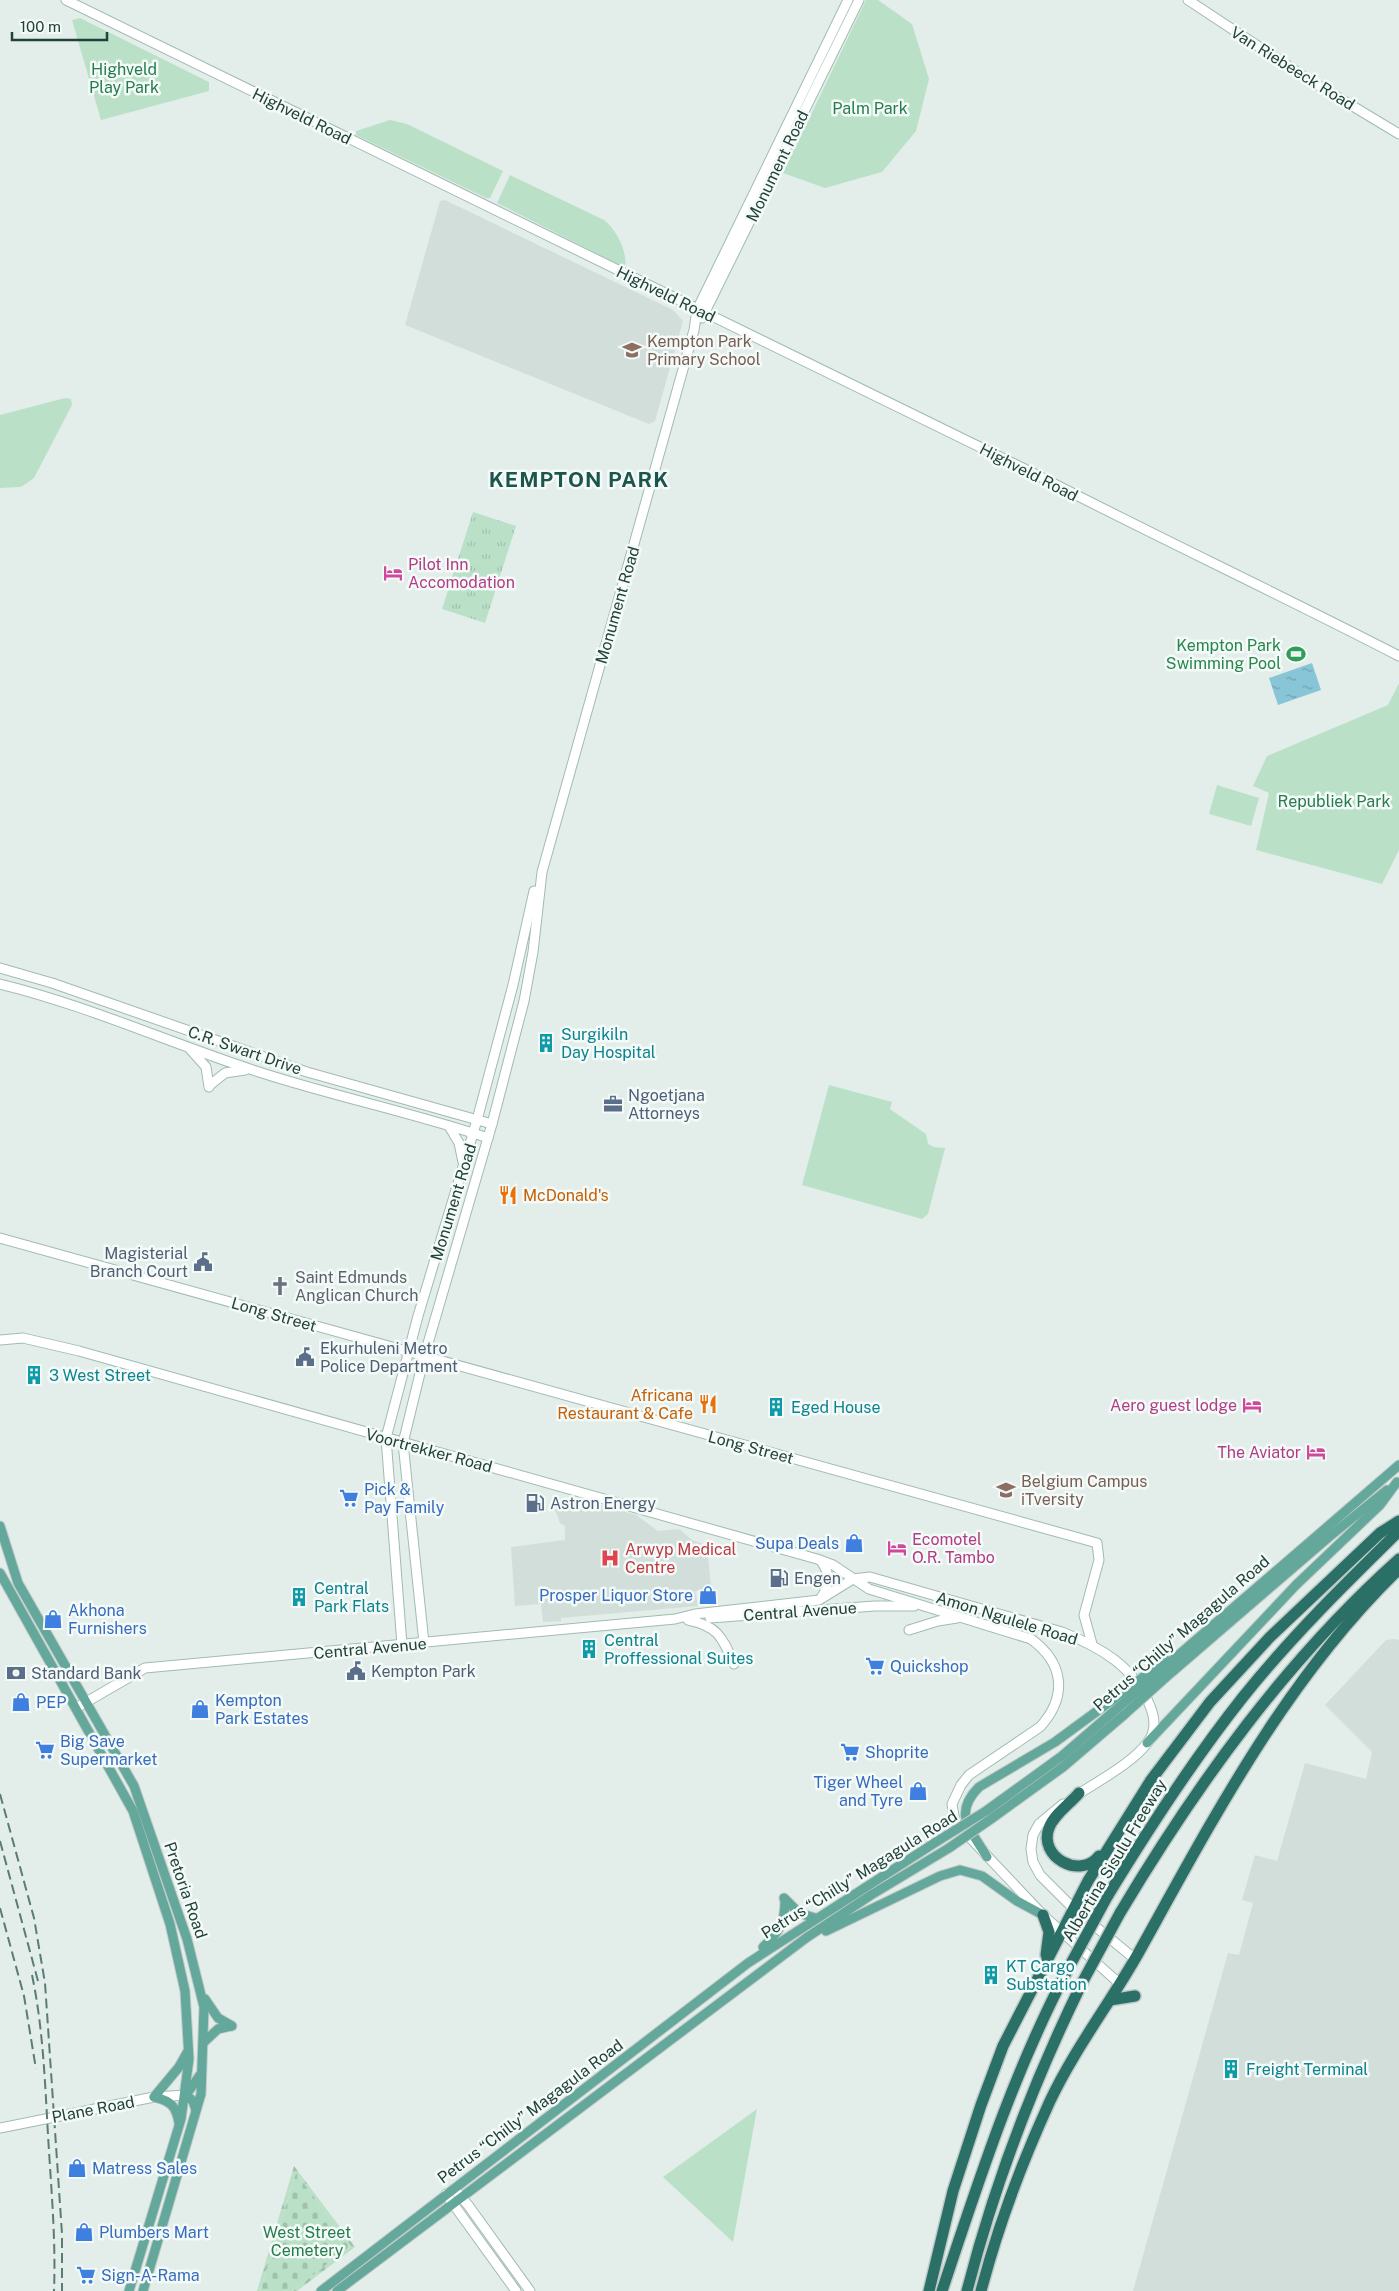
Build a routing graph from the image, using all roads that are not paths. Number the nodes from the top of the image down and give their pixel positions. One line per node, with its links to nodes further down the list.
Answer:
1 (66, 0): 6 (main road, Highveld Road)
2 (848, 0): 6 (main road, Monument Road)
3 (859, 0): 6 (main road, Monument Road)
4 (1188, 0): 5 (main road, Van Riebeeck Road)
5 (1399, 134)
6 (702, 312): 7 (main road, Highveld Road); 8 (main road, Monument Road)
7 (1399, 656)
8 (540, 881): 13 (main road, Monument Road); 14 (main road, Monument Road)
9 (0, 968): 13 (main road, C.R. Swart Drive)
10 (0, 984): 11 (main road, C.R. Swart Drive)
11 (186, 1045): 12 (main road, C.R. Swart Drive); 12 (main road)
12 (262, 1073): 15 (main road, C.R. Swart Drive)
13 (477, 1120): 14 (main road, C.R. Swart Drive); 16 (main road, Monument Road)
14 (492, 1124): 17 (main road, Monument Road)
15 (449, 1126): 16 (main road, C.R. Swart Drive); 18 (main road)
16 (473, 1133): 17 (main road, C.R. Swart Drive); 18 (main road, Monument Road)
17 (488, 1138): 22 (main road, Monument Road)
18 (464, 1164): 21 (main road, Monument Road)
19 (0, 1238): 21 (main road, Long Street)
20 (0, 1340): 23 (main road, Voortrekker Road)
21 (408, 1352): 22 (main road, Long Street); 23 (main road, Monument Road)
22 (424, 1357): 24 (main road, Monument Road); 43 (main road, Long Street)
23 (386, 1438): 24 (main road, Voortrekker Road); 44 (main road, Monument Road)
24 (403, 1443): 31 (main road, Voortrekker Road); 42 (main road, Monument Road)
25 (1399, 1465): 46 (main road, Petrus “Chilly” Magagula Road)
26 (1398, 1482): 46 (main road, Petrus “Chilly” Magagula Road); 50 (main road)
27 (1399, 1521): 53 (highway)
28 (0, 1526): 47 (main road, Pretoria Road)
29 (1399, 1531): 87 (highway, Albertina Sisulu Freeway, bridge)
30 (1399, 1559): 88 (highway, Albertina Sisulu Freeway, bridge)
31 (821, 1560): 34 (main road, Voortrekker Road); 35 (main road)
32 (1399, 1569): 60 (highway)
33 (0, 1573): 49 (main road, Pretoria Road)
34 (853, 1579): 35 (main road); 36 (main road, Amon Ngulele Road); 43 (main road, Amon Ngulele Road)
35 (819, 1600): 37 (main road)
36 (925, 1606): 37 (main road, Central Avenue); 38 (main road)
37 (731, 1614): 39 (main road, Central Avenue); 40 (main road, Central Avenue)
38 (962, 1618): 41 (main road); 54 (main road, Amon Ngulele Road)
39 (675, 1619): 40 (main road, Central Avenue); 42 (main road, Central Avenue)
40 (688, 1620): 45 (main road)
41 (909, 1630)
42 (424, 1643): 44 (main road, Central Avenue)
43 (1092, 1644): 50 (main road, Amon Ngulele Road)
44 (402, 1645): 47 (main road, Central Avenue)
45 (734, 1664)
46 (1169, 1666): 48 (main road, Petrus “Chilly” Magagula Road, bridge); 48 (main road, bridge)
47 (85, 1703): 49 (main road, Central Avenue); 64 (main road, Pretoria Road)
48 (1120, 1706): 52 (main road, Petrus “Chilly” Magagula Road); 54 (main road)
49 (76, 1708): 68 (main road, Pretoria Road)
50 (1147, 1743): 51 (main road)
51 (1079, 1793): 53 (highway); 55 (main road)
52 (988, 1815): 57 (main road, Petrus “Chilly” Magagula Road, bridge); 59 (main road, Petrus “Chilly” Magagula Road, bridge)
53 (1117, 1832): 55 (highway)
54 (987, 1857): 56 (main road, Amon Ngulele Road)
55 (1074, 1909): 58 (highway); 60 (main road)
56 (1043, 1915): 58 (main road, Amon Ngulele Road); 59 (main road); 62 (highway)
57 (816, 1918): 61 (main road, Petrus “Chilly” Magagula Road); 61 (main road)
58 (1062, 1931): 62 (highway); 63 (main road, Amon Ngulele Road)
59 (807, 1937): 76 (main road, Petrus “Chilly” Magagula Road)
60 (1135, 1959): 63 (highway)
61 (748, 1963): 75 (main road, Petrus “Chilly” Magagula Road)
62 (1043, 1967): 86 (highway)
63 (1120, 1984): 66 (highway)
64 (201, 1993): 67 (main road, Pretoria Road); 67 (main road)
65 (1135, 1996): 66 (highway)
66 (1110, 2000): 89 (highway)
67 (204, 2042): 69 (main road, Pretoria Road)
68 (189, 2048): 70 (main road, Pretoria Road); 71 (main road)
69 (203, 2071): 70 (main road); 72 (main road, Pretoria Road)
70 (186, 2095): 71 (main road, Plane Road); 72 (main road); 73 (main road, Pretoria Road)
71 (154, 2097): 73 (main road); 74 (main road, Plane Road)
72 (197, 2112): 81 (main road, Pretoria Road)
73 (179, 2126): 80 (main road, Pretoria Road)
74 (0, 2128)
75 (450, 2192): 76 (main road); 77 (main road); 82 (main road, Petrus “Chilly” Magagula Road)
76 (461, 2197): 77 (main road, Petrus “Chilly” Magagula Road); 78 (main road)
77 (452, 2203): 79 (main road); 83 (main road, Petrus “Chilly” Magagula Road)
78 (498, 2245): 79 (main road); 85 (main road)
79 (488, 2253): 84 (main road)
80 (129, 2291)
81 (143, 2291)
82 (321, 2291)
83 (337, 2291)
84 (516, 2291)
85 (530, 2291)
86 (929, 2291)
87 (942, 2291)
88 (967, 2291)
89 (981, 2291)

